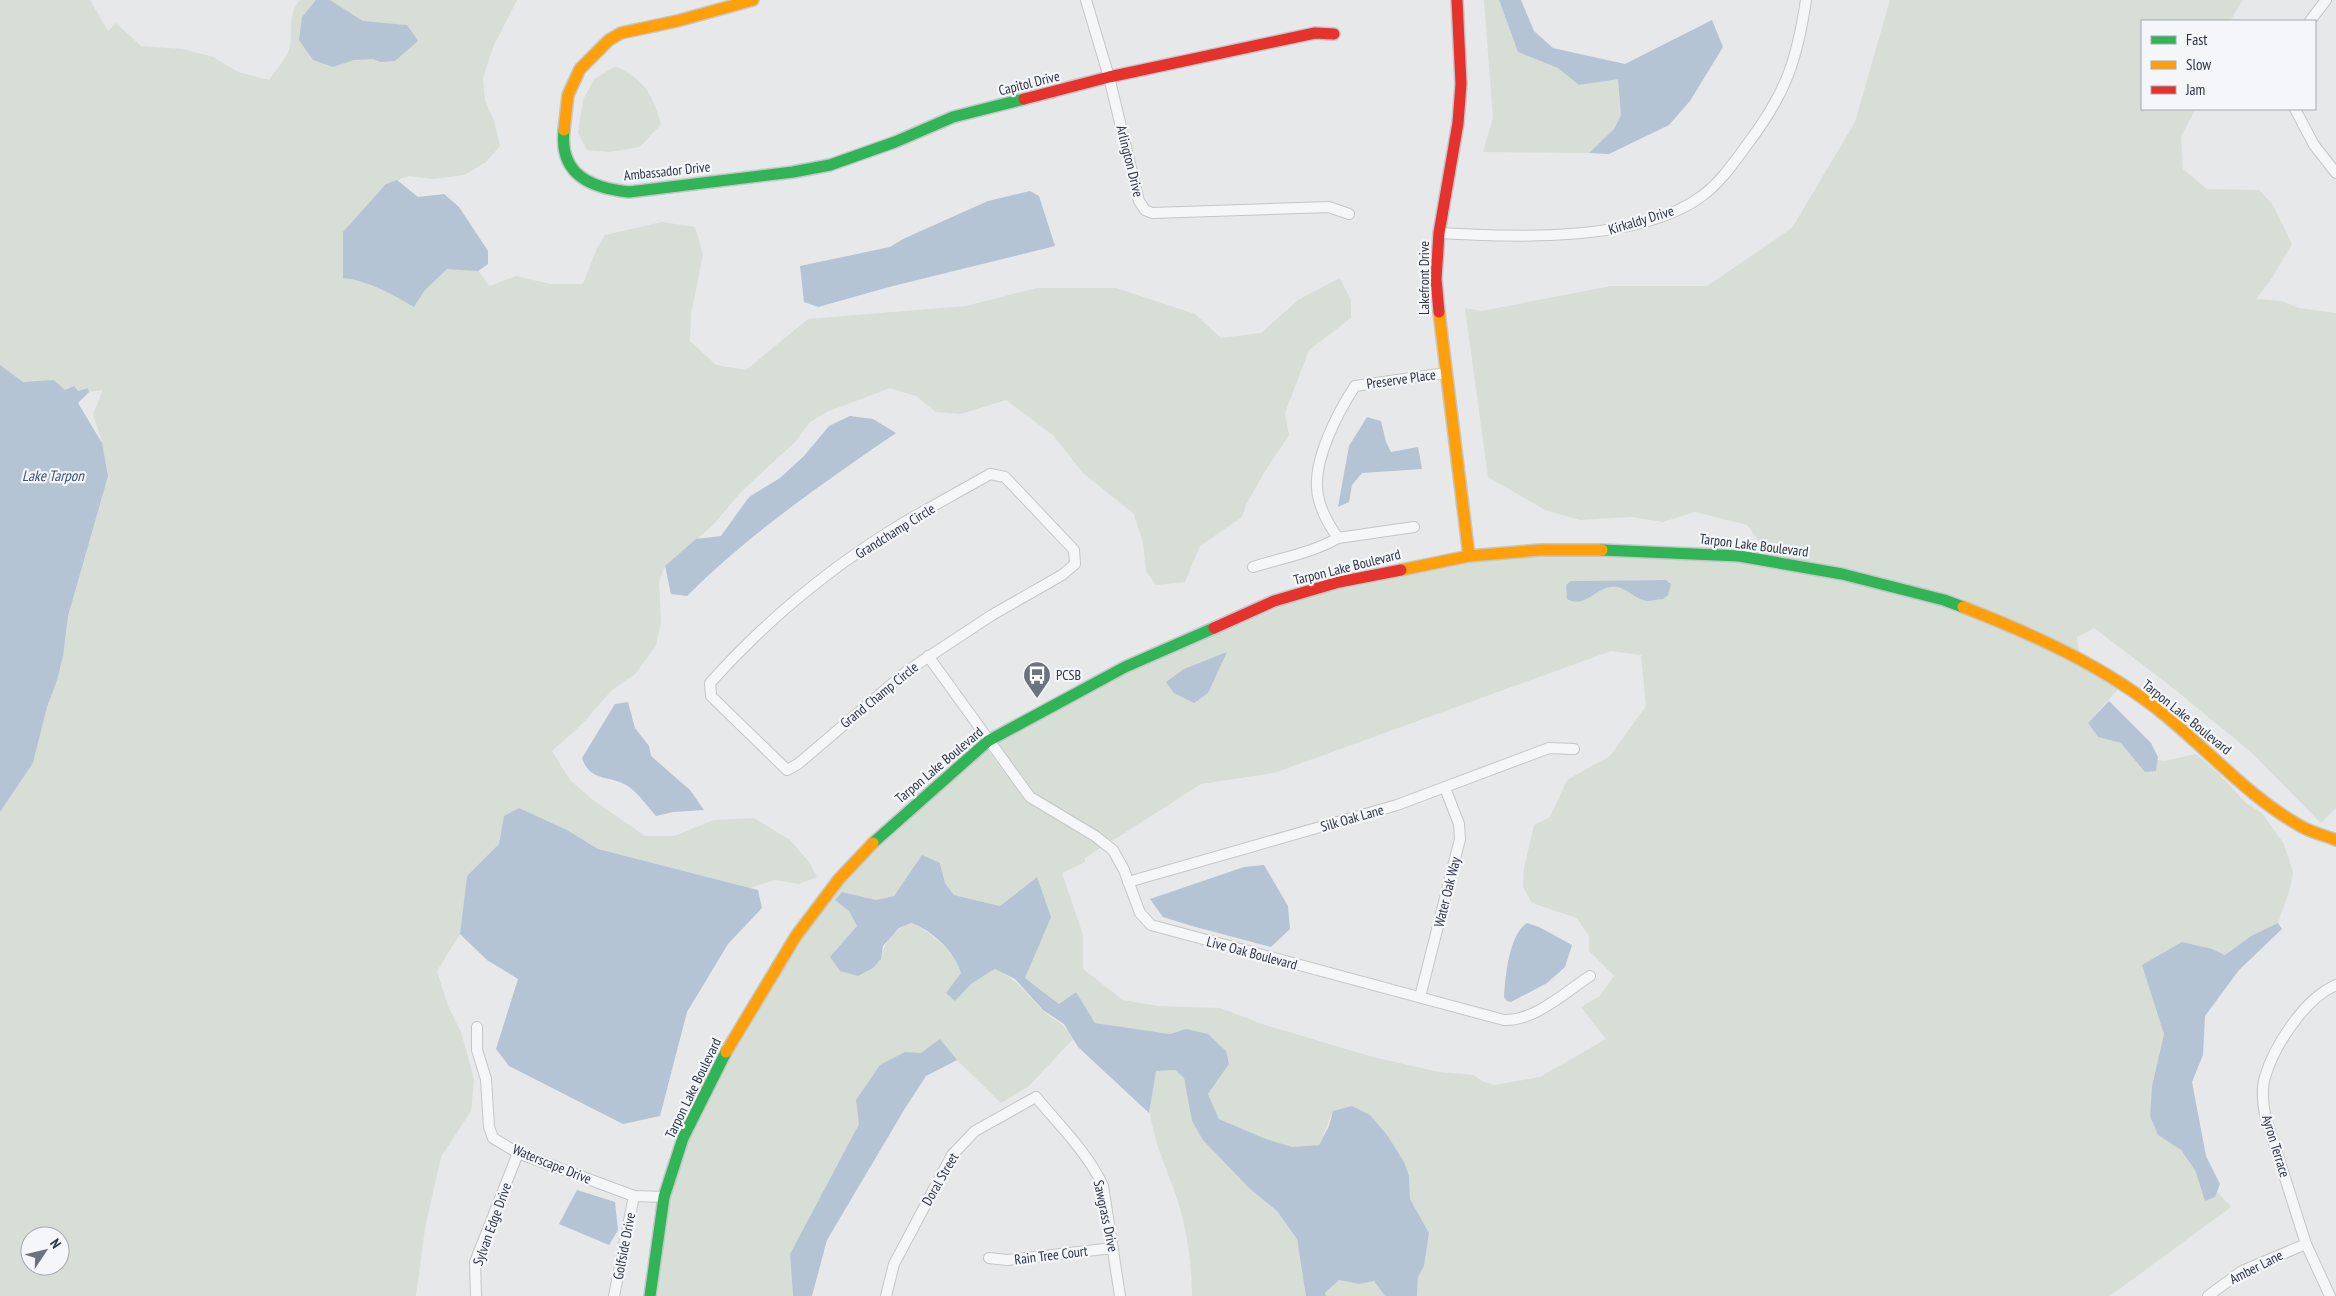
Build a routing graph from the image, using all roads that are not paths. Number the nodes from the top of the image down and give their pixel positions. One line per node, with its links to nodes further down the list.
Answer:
1 (752, 0): 11 (street, Ambassador Drive)
2 (1086, 0): 8 (street, Arlington Drive)
3 (1458, 0): 13 (street, Lakefront Drive)
4 (1806, 0): 13 (street, Kirkaldy Drive)
5 (2326, 0): 6 (street)
6 (2311, 20)
7 (1334, 34): 8 (street, Capitol Drive)
8 (1109, 77): 11 (street, Capitol Drive); 12 (street, Arlington Drive)
9 (2296, 110): 10 (street)
10 (2336, 173)
11 (736, 178)
12 (1349, 214)
13 (1439, 233): 14 (street, Lakefront Drive)
14 (1446, 373): 16 (street, Preserve Place); 17 (street, Lakefront Drive)
15 (1414, 527): 16 (street)
16 (1338, 538): 19 (street)
17 (1469, 556): 22 (street, Tarpon Lake Boulevard); 25 (street, Tarpon Lake Boulevard)
18 (1075, 564): 20 (street, Grand Champ Circle); 21 (street, Grandchamp Circle)
19 (1253, 568)
20 (928, 656): 21 (street, Grand Champ Circle); 22 (street, Live Oak Boulevard)
21 (710, 683)
22 (988, 741): 26 (street, Live Oak Boulevard); 34 (street, Tarpon Lake Boulevard)
23 (1574, 749): 24 (street, Silk Oak Lane)
24 (1445, 788): 26 (street, Silk Oak Lane); 29 (street, Water Oak Way)
25 (2336, 840)
26 (1128, 882): 29 (street, Live Oak Boulevard)
27 (1590, 976): 29 (street, Live Oak Boulevard)
28 (2336, 985): 35 (street, Ayron Terrace)
29 (1420, 997)
30 (477, 1027): 32 (street, Waterscape Drive)
31 (1036, 1097): 36 (street, Sawgrass Drive); 41 (street, Doral Street)
32 (518, 1153): 33 (street, Waterscape Drive); 38 (street, Sylvan Edge Drive)
33 (634, 1196): 34 (street, Waterscape Drive); 39 (street, Golfside Drive)
34 (664, 1197): 40 (street, Tarpon Lake Boulevard)
35 (2306, 1244): 43 (street, Amber Lane); 44 (street, Ayron Terrace)
36 (1113, 1248): 37 (street, Rain Tree Court); 42 (street, Sawgrass Drive)
37 (989, 1258)
38 (476, 1296)
39 (614, 1296)
40 (650, 1296)
41 (886, 1296)
42 (1120, 1296)
43 (2208, 1296)
44 (2330, 1296)

